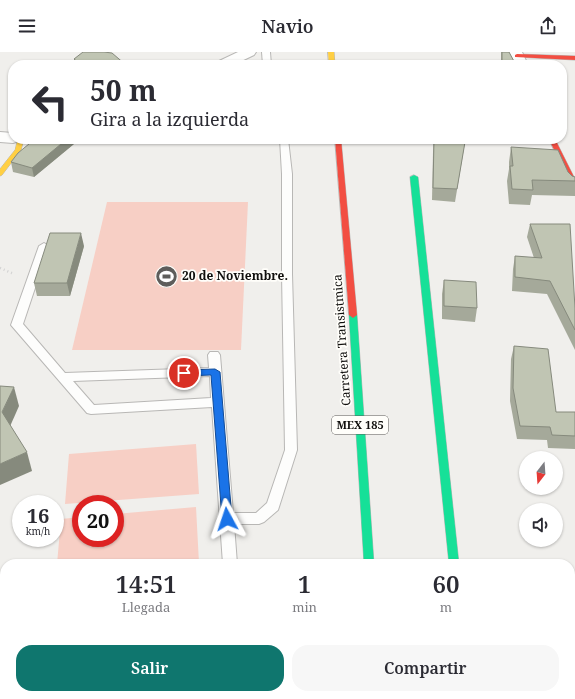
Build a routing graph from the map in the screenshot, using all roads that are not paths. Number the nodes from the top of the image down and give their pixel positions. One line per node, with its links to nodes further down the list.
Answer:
1 (249, 52): 4 (street)
2 (518, 58): 3 (street)
3 (575, 58)
4 (232, 60)
5 (20, 144): 9 (street)
6 (284, 144): 17 (lane)
7 (338, 144): 19 (street, Carretera Transistmica / MEX 185)
8 (554, 144): 11 (street)
9 (0, 174)
10 (414, 177): 20 (street)
11 (575, 186)
12 (44, 246): 15 (lane)
13 (214, 355): 14 (lane)
14 (215, 372): 15 (lane); 16 (lane)
15 (62, 378): 16 (lane)
16 (218, 402): 17 (lane)
17 (227, 519): 18 (lane)
18 (230, 559)
19 (369, 559)
20 (453, 559)

